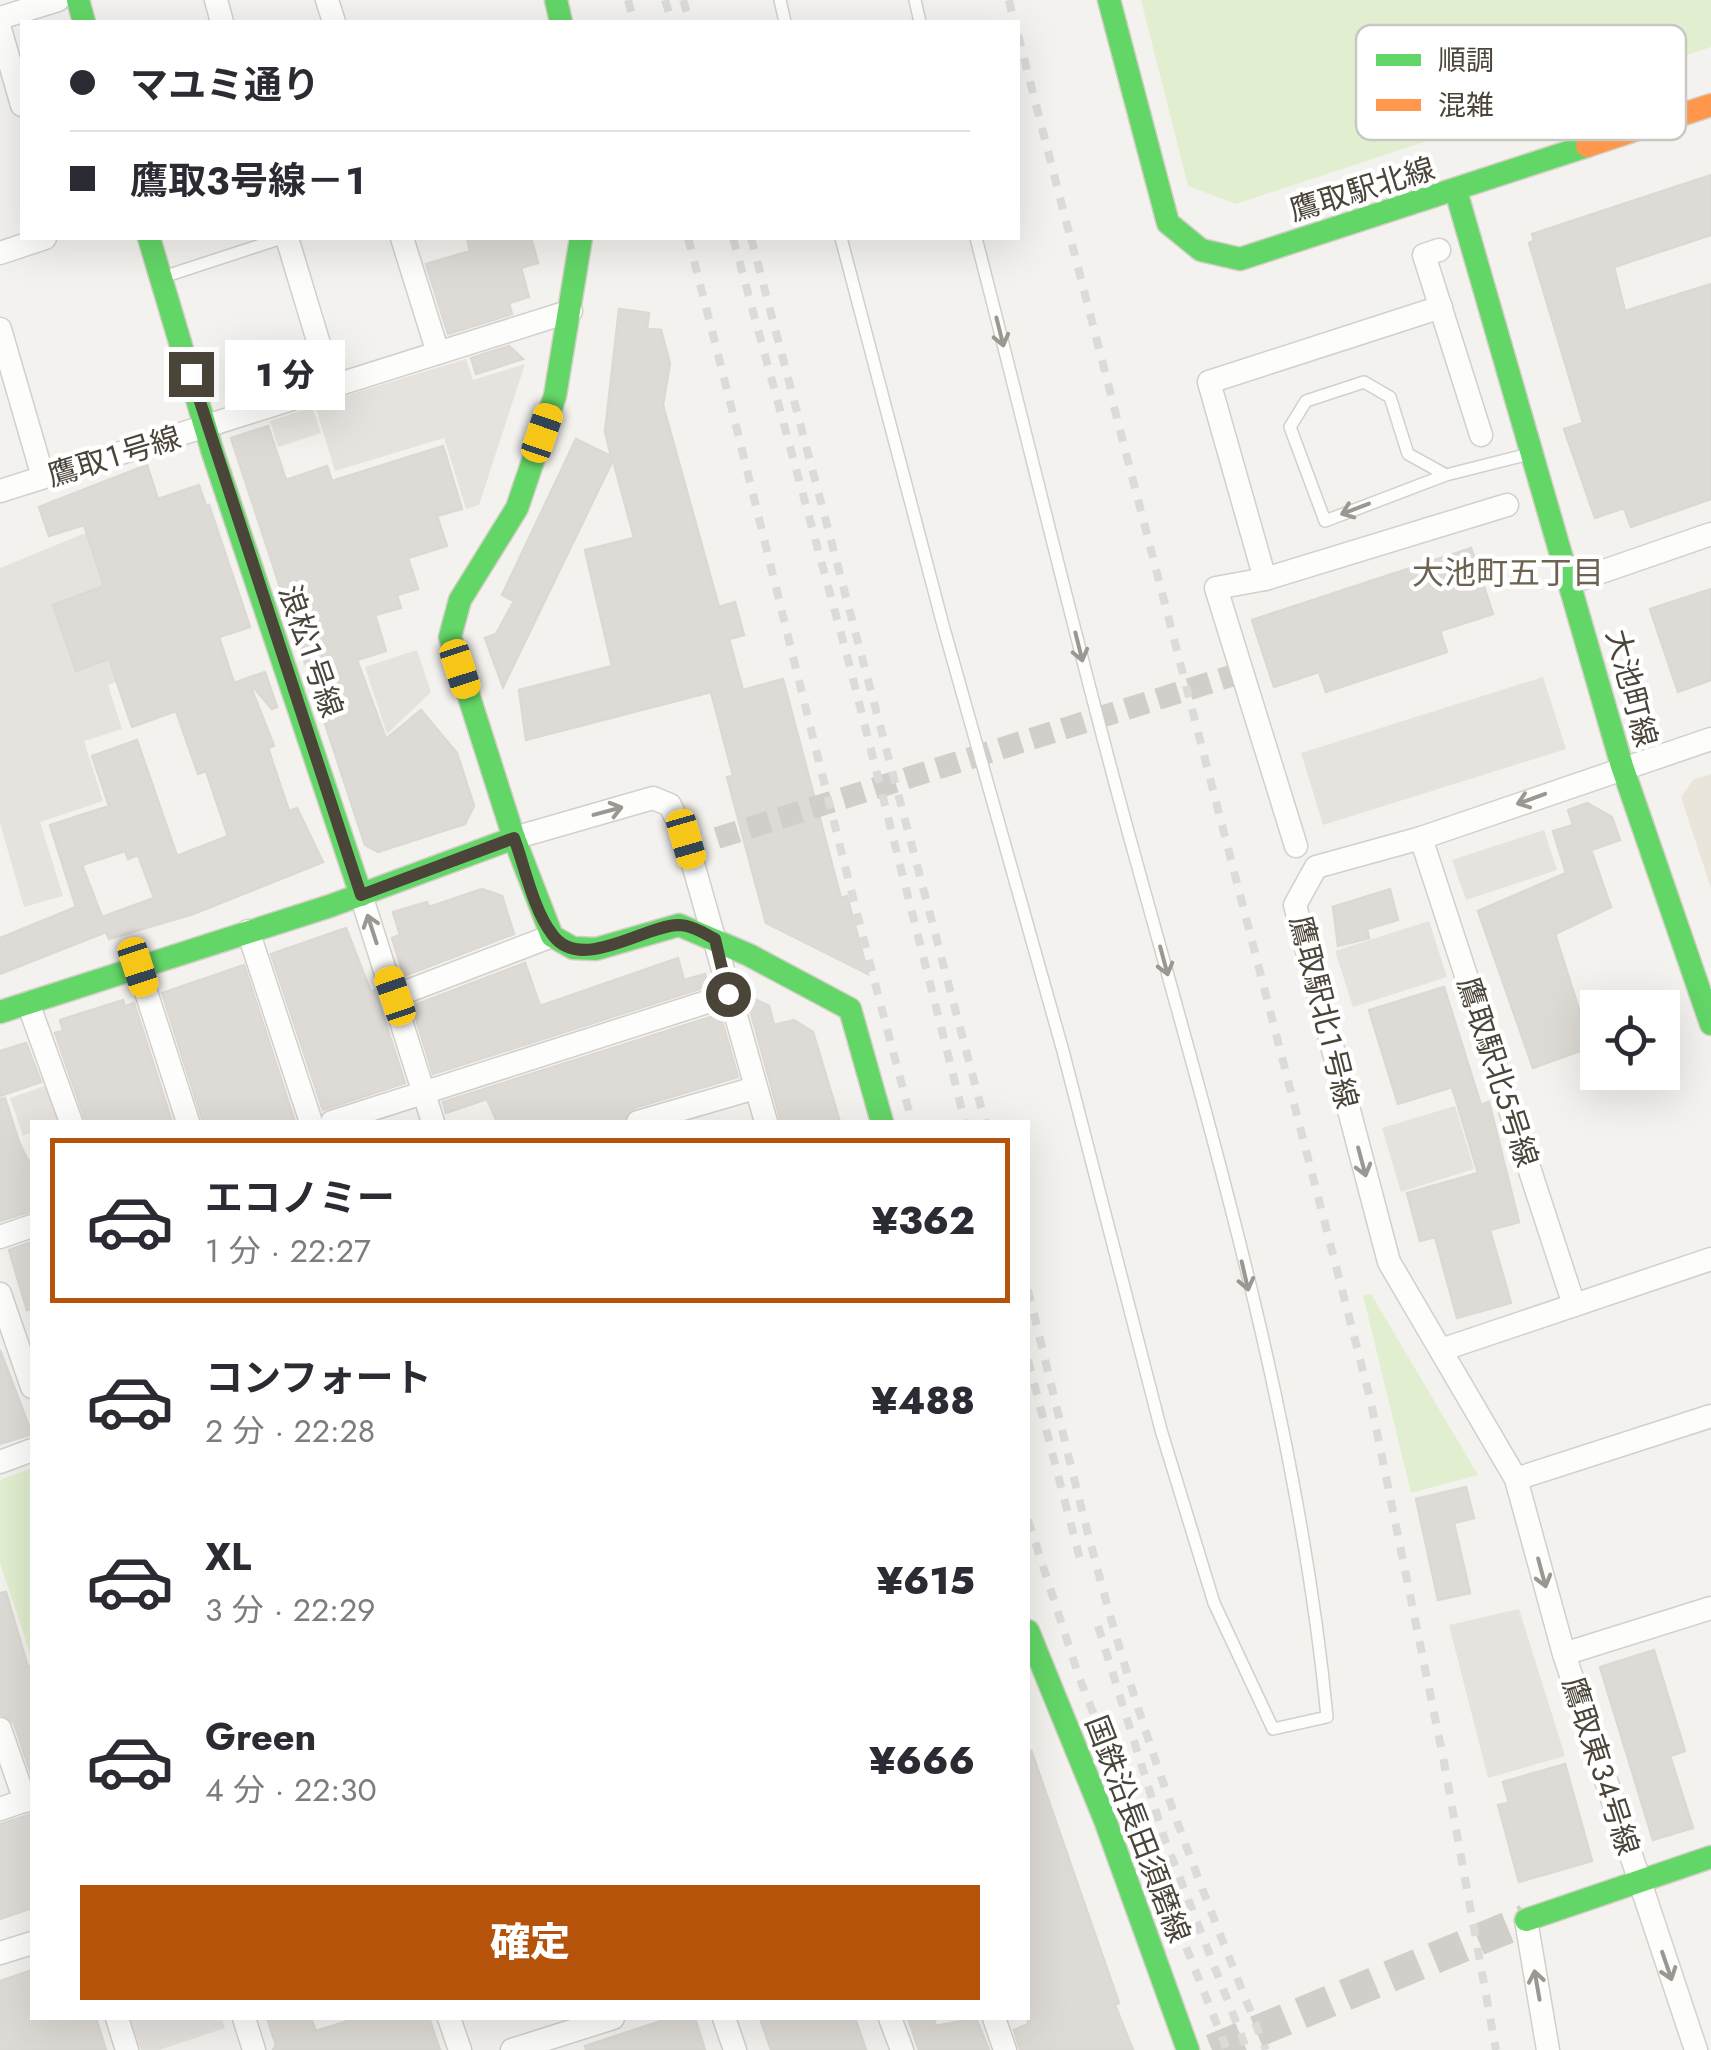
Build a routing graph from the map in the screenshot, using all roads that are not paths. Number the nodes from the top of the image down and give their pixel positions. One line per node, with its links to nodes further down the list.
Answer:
1 (58, 0): 3 (street)
2 (1109, 0): 9 (street, 鷹取駅北線)
3 (0, 18)
4 (0, 29): 5 (street)
5 (20, 99)
6 (1711, 105): 7 (street, 鷹取駅北線)
7 (1686, 113)
8 (1607, 140): 9 (street, 鷹取駅北線)
9 (1456, 191): 28 (street, 大池町線)
10 (39, 240): 19 (street)
11 (150, 240): 20 (street, 浪松１号線)
12 (279, 240): 20 (lane)
13 (286, 240): 25 (street)
14 (403, 240): 24 (street)
15 (581, 240): 22 (street)
16 (842, 240): 17 (lane, one-way to 16)
17 (976, 240)
18 (1439, 250): 21 (street)
19 (0, 253)
20 (162, 277): 26 (street, 浪松１号線)
21 (1441, 307): 27 (street); 34 (street)
22 (571, 311): 24 (street, 鷹取１号線); 38 (street)
23 (0, 329): 30 (street)
24 (438, 353): 25 (street, 鷹取１号線)
25 (332, 387): 26 (street, 鷹取１号線)
26 (206, 427): 30 (street, 鷹取１号線); 41 (street, 浪松１号線)
27 (1481, 435)
28 (1533, 453): 29 (lane); 35 (street, 大池町線)
29 (1446, 474): 29 (lane, one-way to 29)
30 (44, 478): 31 (street, 鷹取１号線)
31 (0, 491)
32 (1506, 504): 34 (street)
33 (1711, 534): 35 (street)
34 (1264, 579): 40 (street)
35 (1572, 582): 37 (street, 大池町線)
36 (1711, 739): 37 (street, 鷹取駅北１号線)
37 (1622, 766): 39 (street, 鷹取駅北１号線, one-way to 39); 50 (street, 大池町線)
38 (514, 838): 41 (street); 43 (street); 44 (street, one-way to 44)
39 (1422, 838): 65 (street, 鷹取駅北５号線); 66 (street, 鷹取駅北１号線, one-way to 66)
40 (1296, 846)
41 (361, 895): 42 (street); 47 (street, one-way to 41)
42 (248, 931): 45 (street); 55 (street)
43 (552, 936): 44 (street); 47 (street)
44 (715, 939): 46 (street); 60 (street)
45 (138, 967): 48 (street); 54 (street)
46 (728, 994): 51 (street); 52 (street)
47 (395, 996): 52 (street)
48 (28, 1004): 49 (street); 53 (street)
49 (0, 1012)
50 (1711, 1024)
51 (755, 1088): 58 (street); 59 (street)
52 (423, 1093): 56 (street); 57 (street)
53 (70, 1120)
54 (187, 1120)
55 (311, 1120)
56 (338, 1120)
57 (432, 1120)
58 (645, 1120)
59 (765, 1120)
60 (881, 1120)
61 (30, 1227): 62 (street)
62 (0, 1236)
63 (1711, 1259): 65 (street)
64 (0, 1294): 67 (street)
65 (1574, 1305): 66 (street)
66 (1441, 1350): 71 (street, 鷹取駅北１号線)
67 (30, 1382)
68 (1711, 1416): 71 (street)
69 (30, 1451): 70 (street)
70 (0, 1462)
71 (1516, 1479): 74 (street, 鷹取東３４号線, one-way to 74)
72 (1711, 1608): 74 (street)
73 (1030, 1636): 97 (street, 国鉄沿長田須磨線)
74 (1564, 1654): 79 (street, 鷹取東３４号線)
75 (0, 1730): 76 (street)
76 (29, 1799): 77 (street)
77 (0, 1809)
78 (1711, 1857): 79 (street)
79 (1639, 1882): 98 (street, one-way to 79); 99 (street, 鷹取東３４号線, one-way to 99)
80 (30, 1944): 81 (street)
81 (0, 1954)
82 (117, 2020): 90 (street)
83 (245, 2020): 91 (street)
84 (450, 2020): 92 (street)
85 (607, 2020): 89 (street)
86 (725, 2020): 94 (street)
87 (891, 2020): 95 (street)
88 (995, 2020): 96 (street)
89 (567, 2033): 93 (street)
90 (126, 2050)
91 (254, 2050)
92 (460, 2050)
93 (512, 2050)
94 (734, 2050)
95 (902, 2050)
96 (1004, 2050)
97 (1188, 2050)
98 (1548, 2050)
99 (1696, 2050)

